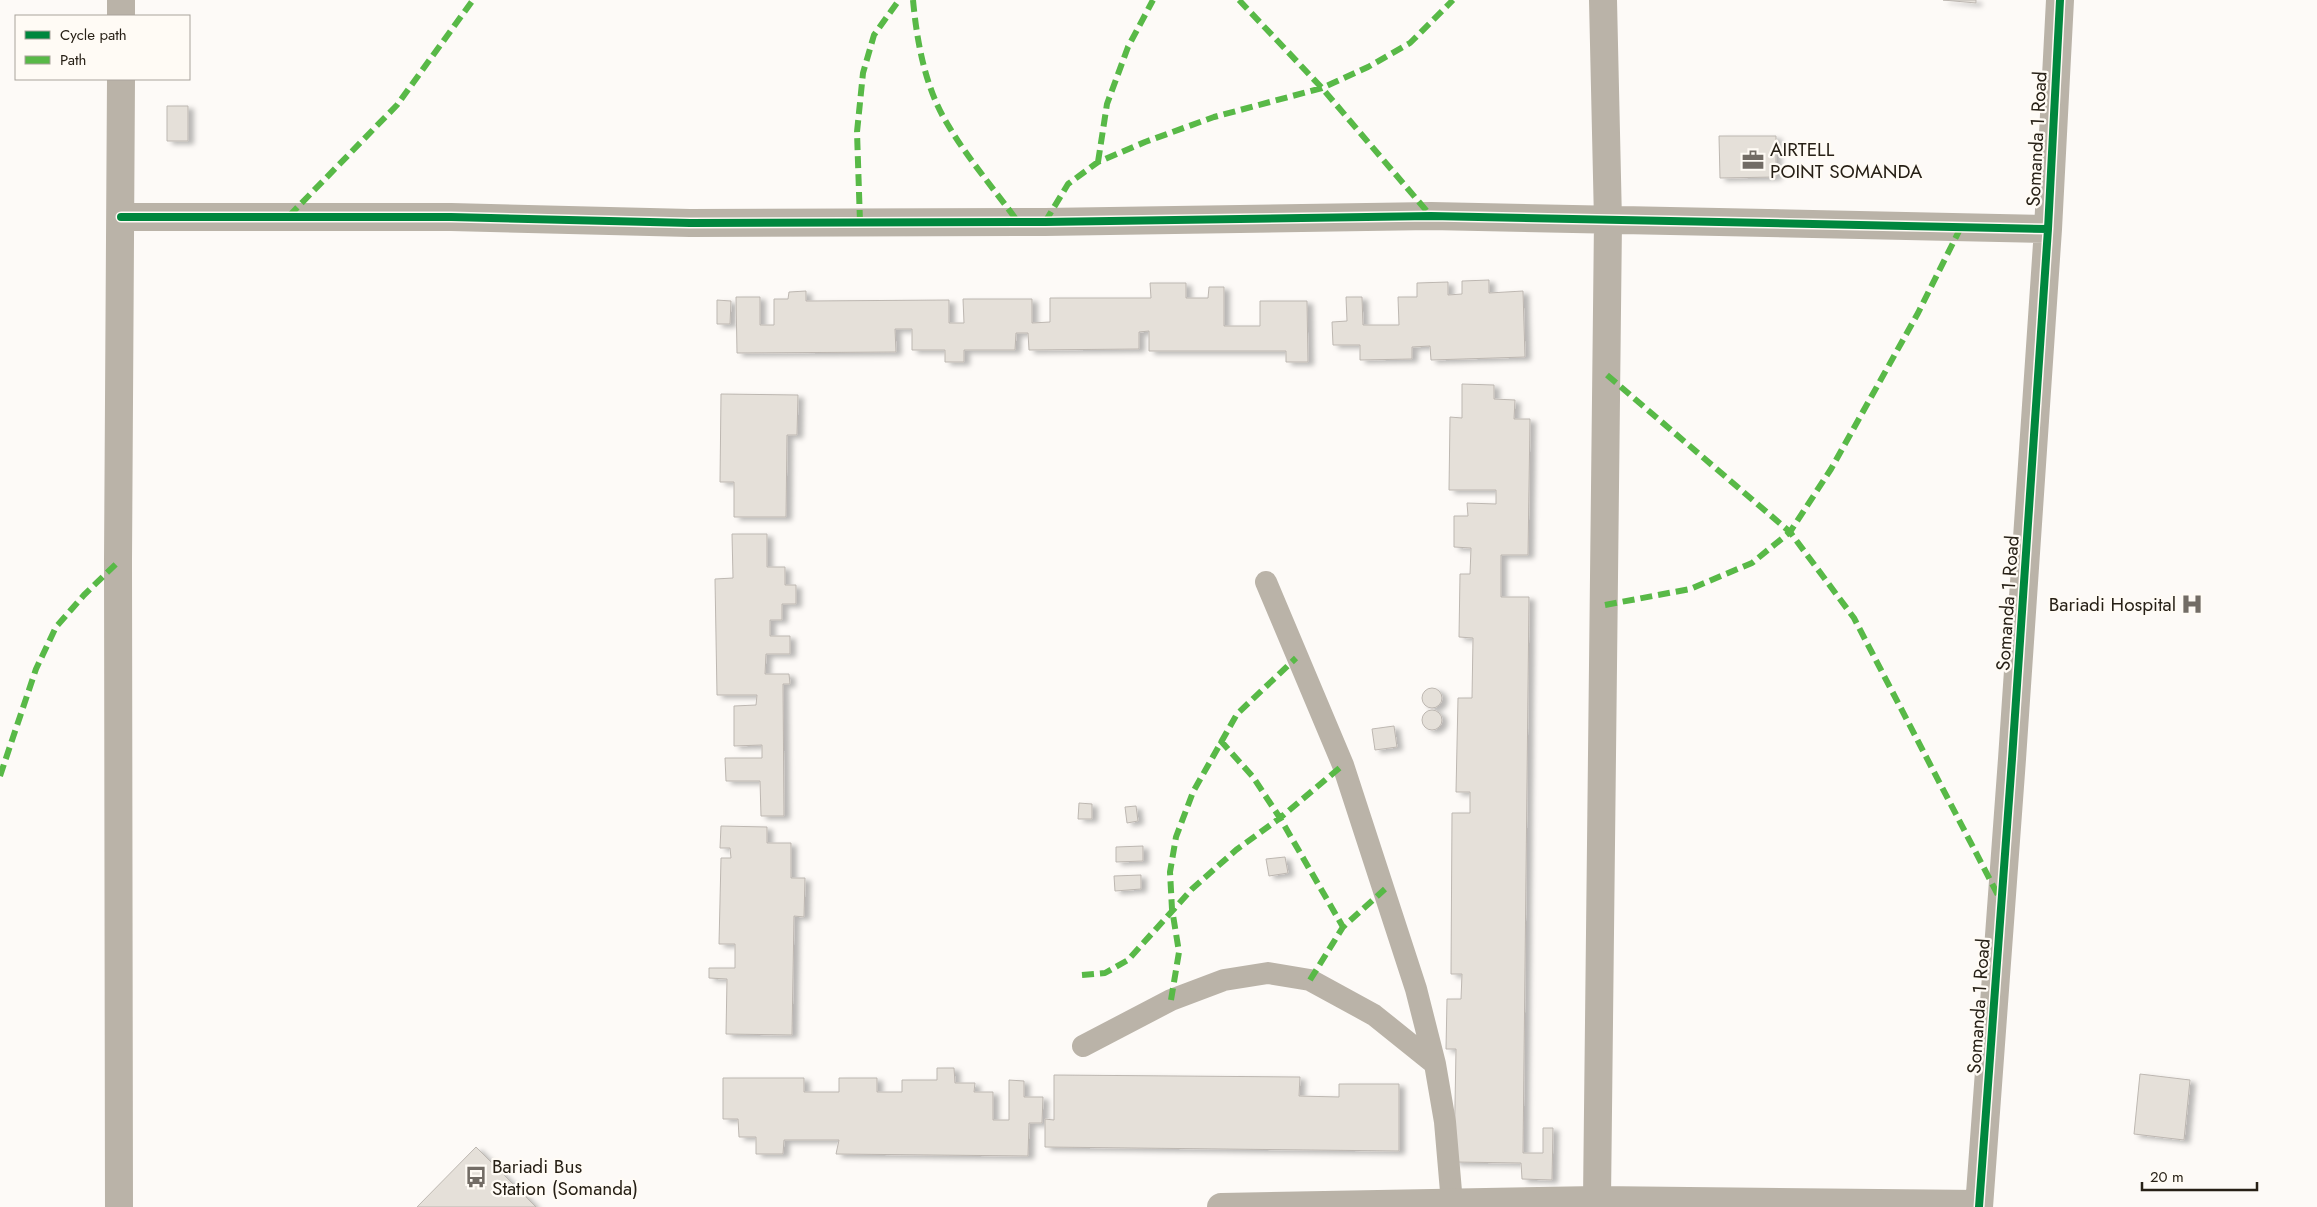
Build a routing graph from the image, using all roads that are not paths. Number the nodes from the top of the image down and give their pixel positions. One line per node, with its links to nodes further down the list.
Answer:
1 (121, 0): 4 (street)
2 (1604, 0): 7 (street)
3 (2060, 0): 8 (street, Somanda 1 Road)
4 (121, 15)
5 (121, 80): 6 (street)
6 (121, 217): 7 (street); 15 (street)
7 (1608, 221): 8 (street); 12 (street)
8 (2048, 229): 14 (street, Somanda 1 Road)
9 (1266, 582): 11 (lane)
10 (1083, 1046): 11 (lane)
11 (1435, 1064): 13 (lane)
12 (1596, 1200): 13 (street); 14 (street)
13 (1452, 1202): 16 (street)
14 (1979, 1206)
15 (119, 1207)
16 (1221, 1207)

